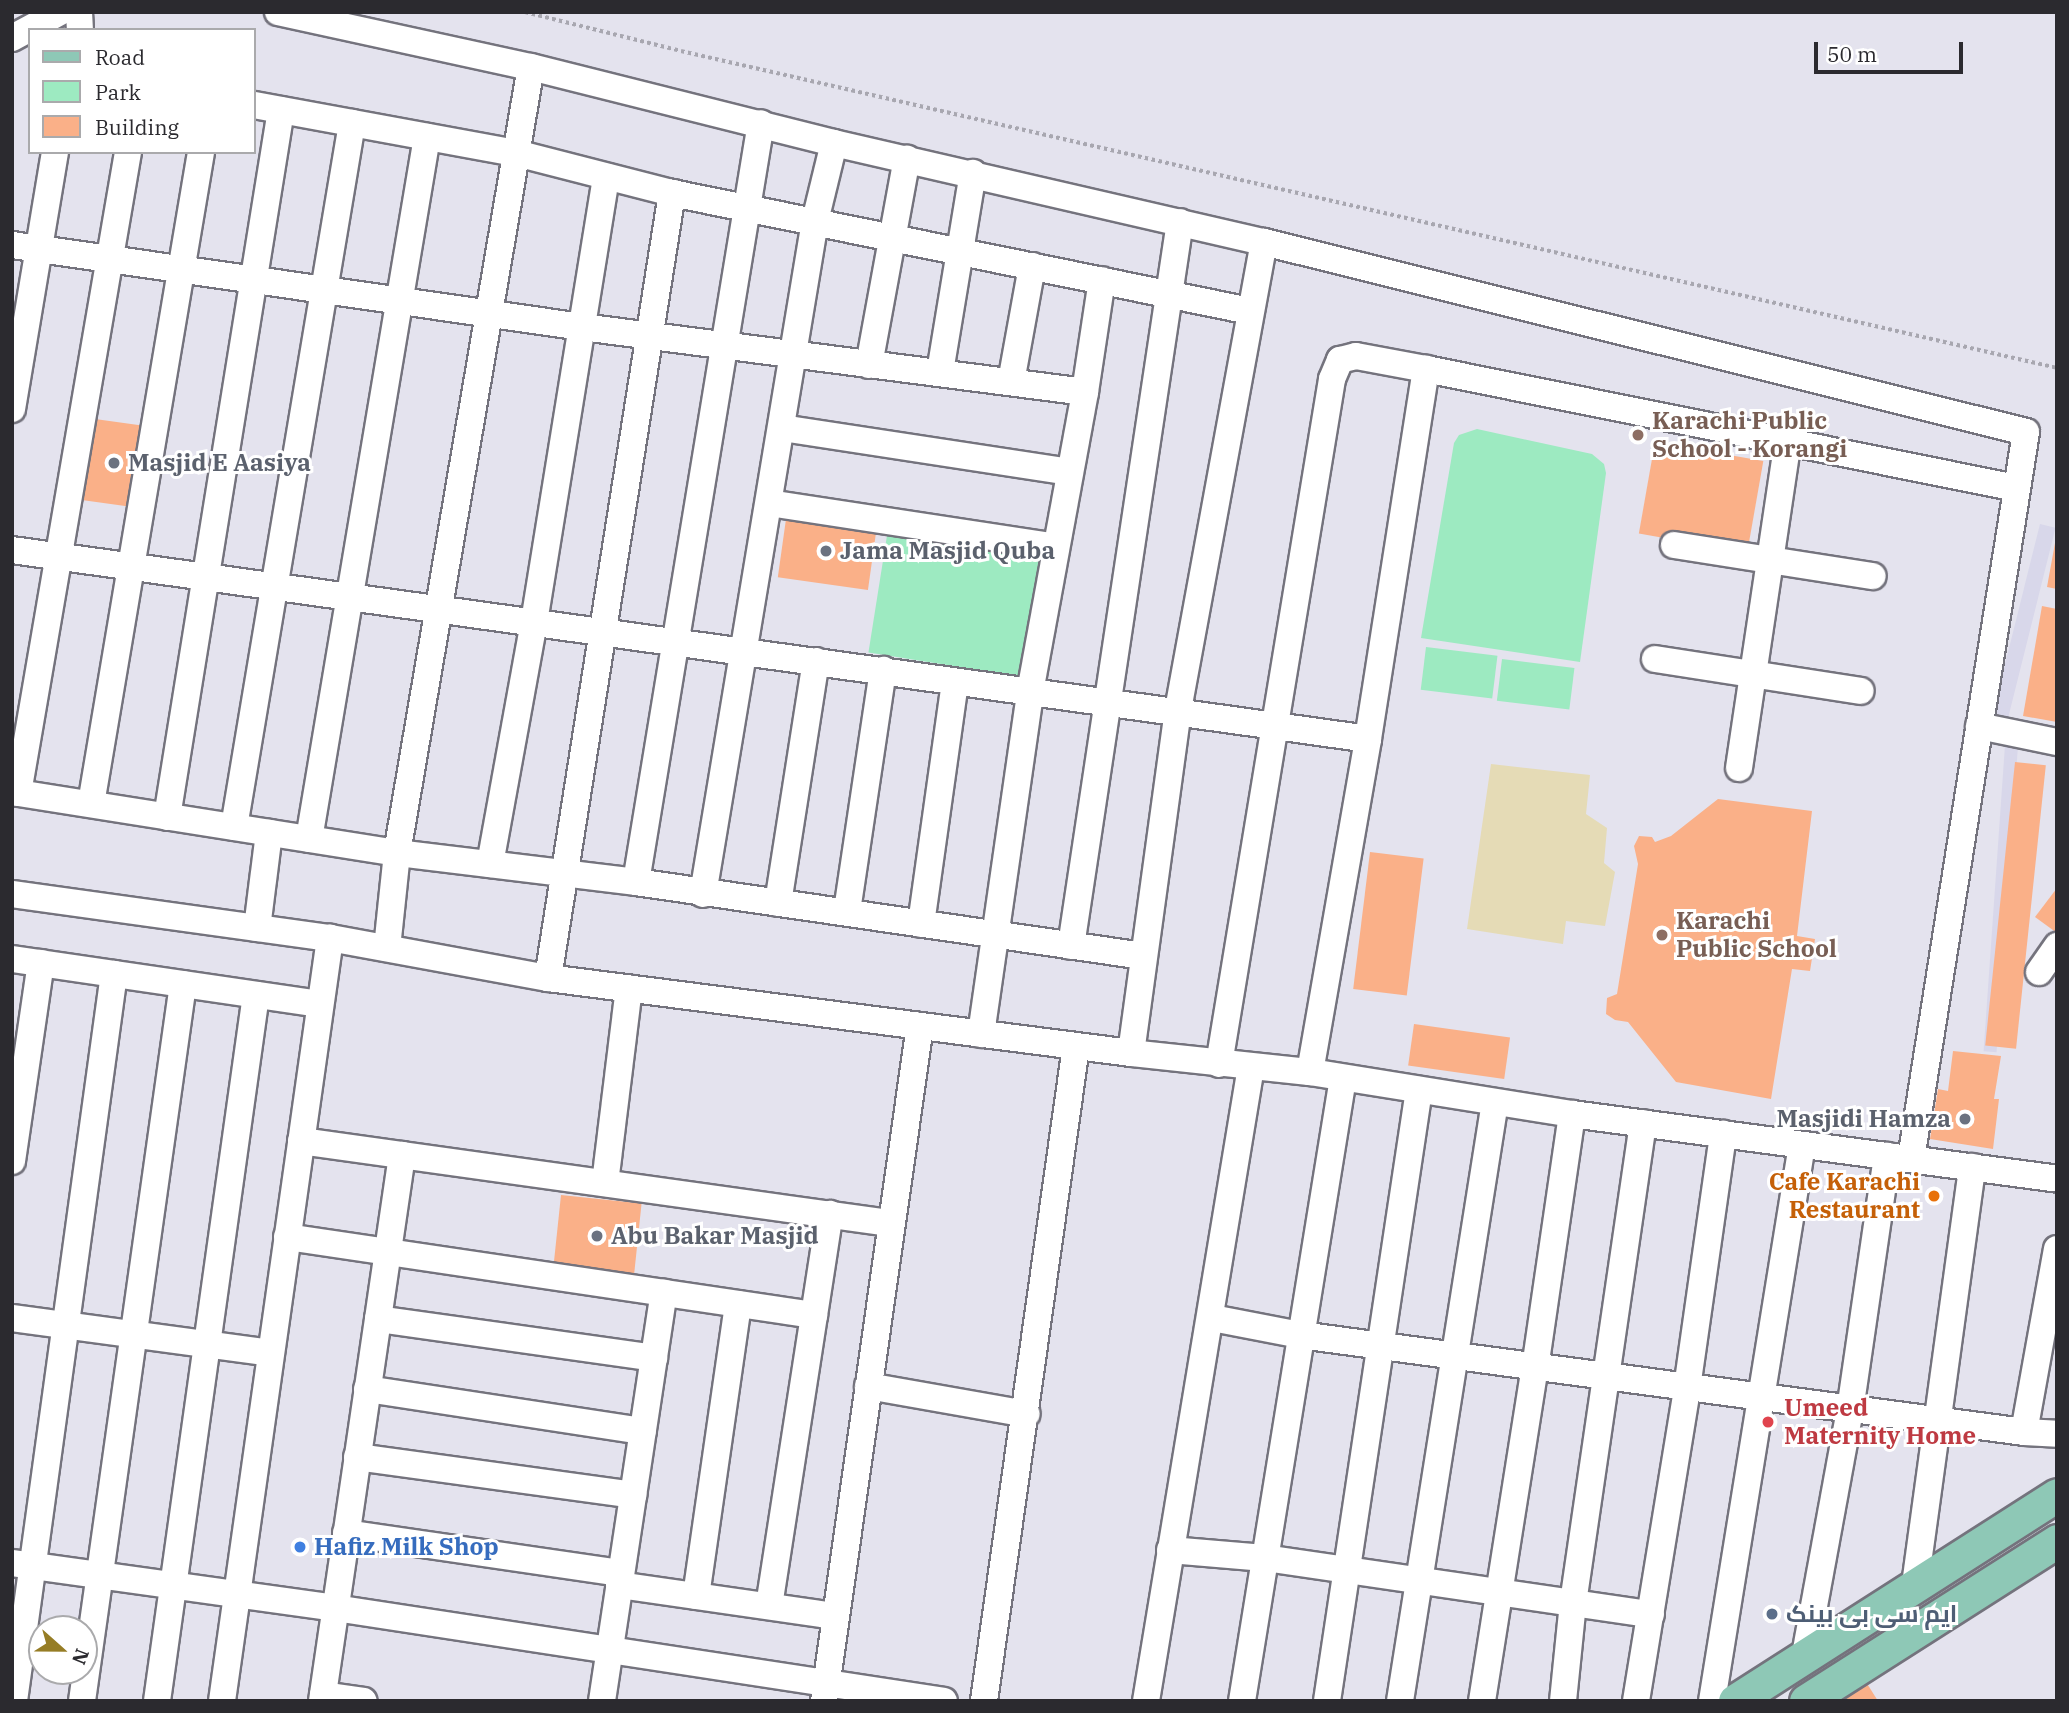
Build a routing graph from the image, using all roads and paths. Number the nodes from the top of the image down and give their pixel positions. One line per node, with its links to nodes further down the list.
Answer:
1 (60, 12): 4 (street)
2 (278, 12): 7 (street)
3 (525, 12): 45 (path)
4 (30, 28)
5 (28, 29): 6 (street)
6 (12, 38)
7 (531, 67): 11 (street); 14 (street)
8 (256, 105): 9 (street)
9 (281, 110): 10 (street); 33 (street)
10 (352, 123): 12 (street); 35 (street)
11 (761, 123): 13 (street); 22 (street)
12 (427, 137): 14 (street); 37 (street)
13 (834, 143): 18 (street); 23 (street)
14 (516, 153): 20 (street); 39 (street)
15 (55, 154): 28 (street)
16 (128, 154): 30 (street)
17 (201, 154): 32 (street)
18 (907, 158): 19 (street); 25 (street)
19 (973, 173): 24 (street); 29 (street)
20 (607, 177): 21 (street); 40 (street)
21 (672, 193): 22 (street); 41 (street)
22 (747, 208): 23 (street); 42 (street)
23 (815, 221): 25 (street); 43 (street)
24 (1180, 222): 26 (street); 36 (street)
25 (893, 239): 29 (street); 44 (street)
26 (1264, 242): 38 (street); 54 (street)
27 (12, 245): 28 (street)
28 (39, 248): 30 (street); 50 (street)
29 (960, 252): 31 (street); 47 (street)
30 (110, 259): 32 (street); 59 (street)
31 (1032, 267): 34 (street); 48 (street)
32 (181, 269): 33 (street); 61 (street)
33 (253, 280): 35 (street); 63 (street)
34 (1102, 280): 36 (street); 49 (street)
35 (323, 290): 37 (street); 64 (street)
36 (1168, 295): 38 (street); 78 (street)
37 (397, 301): 39 (street); 65 (street)
38 (1250, 311): 79 (street)
39 (487, 314): 40 (street); 66 (street)
40 (582, 327): 41 (street); 67 (street)
41 (649, 336): 42 (street); 68 (street)
42 (724, 345): 43 (street); 69 (street)
43 (794, 355): 44 (street); 51 (street)
44 (869, 365): 47 (street)
45 (2057, 368)
46 (1426, 369): 52 (street); 80 (street); 82 (street)
47 (940, 372): 48 (street)
48 (1012, 382): 49 (street)
49 (1085, 392): 53 (street)
50 (12, 409)
51 (782, 428): 53 (street); 55 (street)
52 (1788, 442): 54 (street); 60 (street)
53 (1068, 472): 57 (street)
54 (2016, 488): 81 (street)
55 (769, 503): 57 (street); 70 (street)
56 (1674, 545): 60 (street)
57 (1055, 547): 77 (street)
58 (12, 550): 59 (street)
59 (60, 556): 61 (street); 85 (street)
60 (1770, 560): 62 (street); 74 (street)
61 (131, 567): 63 (street); 86 (street)
62 (1873, 576)
63 (204, 578): 64 (street); 87 (street)
64 (274, 586): 65 (street); 88 (street)
65 (349, 596): 66 (street); 90 (street)
66 (439, 609): 67 (street); 91 (street)
67 (534, 622): 68 (street); 92 (street)
68 (603, 632): 69 (street); 93 (street)
69 (676, 642): 70 (street); 94 (street)
70 (744, 651): 72 (street); 96 (street)
71 (1655, 659): 74 (street)
72 (816, 661): 73 (street); 97 (street)
73 (883, 670): 75 (street); 98 (street)
74 (1752, 676): 76 (street); 84 (street)
75 (955, 682): 77 (street); 99 (street)
76 (1861, 691)
77 (1030, 692): 78 (street); 101 (street)
78 (1108, 701): 79 (street); 103 (street)
79 (1178, 710): 80 (street); 106 (street)
80 (1273, 724): 82 (street); 120 (street)
81 (1979, 726): 83 (street); 132 (street)
82 (1368, 738): 122 (street)
83 (2057, 742)
84 (1739, 768)
85 (15, 792): 86 (street)
86 (91, 804): 87 (street)
87 (167, 817): 88 (street)
88 (234, 827): 89 (street)
89 (270, 833): 90 (street); 100 (street)
90 (309, 839): 91 (street)
91 (397, 853): 92 (street); 105 (street)
92 (490, 864): 93 (street)
93 (562, 872): 94 (street); 111 (street)
94 (636, 882): 96 (street)
95 (12, 894): 100 (street)
96 (703, 894): 97 (street)
97 (778, 903): 98 (street)
98 (847, 911): 99 (street)
99 (921, 923): 101 (street)
100 (257, 928): 102 (street)
101 (995, 934): 103 (street); 117 (street)
102 (330, 938): 105 (street); 115 (street)
103 (1071, 946): 106 (street)
104 (2057, 946): 109 (street)
105 (387, 948): 111 (street)
106 (1143, 956): 119 (street)
107 (12, 959): 108 (street)
108 (41, 963): 110 (street); 133 (street)
109 (2039, 972)
110 (114, 974): 112 (street); 148 (street)
111 (548, 978): 113 (street)
112 (183, 984): 114 (street); 149 (street)
113 (629, 988): 116 (street); 136 (street)
114 (256, 995): 115 (street); 151 (street)
115 (320, 1004): 129 (street)
116 (920, 1026): 117 (street); 138 (street)
117 (981, 1034): 118 (street)
118 (1076, 1046): 119 (street); 163 (street)
119 (1131, 1053): 120 (street)
120 (1219, 1064): 121 (street)
121 (1251, 1067): 122 (street); 146 (street)
122 (1310, 1072): 123 (street)
123 (1343, 1078): 124 (street); 150 (street)
124 (1419, 1090): 125 (street); 152 (street)
125 (1495, 1102): 126 (street); 154 (street)
126 (1572, 1114): 127 (street); 156 (street)
127 (1643, 1124): 128 (street); 157 (street)
128 (1723, 1134): 130 (street); 159 (street)
129 (301, 1141): 131 (street); 139 (street)
130 (1802, 1145): 132 (street); 161 (street)
131 (402, 1155): 136 (street); 141 (street)
132 (1899, 1158): 134 (street); 162 (street)
133 (12, 1161)
134 (1972, 1167): 135 (street); 164 (street)
135 (2057, 1179)
136 (605, 1183): 137 (street)
137 (830, 1214): 138 (street); 144 (street)
138 (890, 1223): 158 (street)
139 (287, 1237): 141 (street); 153 (street)
140 (2057, 1249): 166 (street)
141 (387, 1252): 142 (street); 147 (street)
142 (664, 1293): 143 (street); 155 (street)
143 (738, 1304): 144 (street); 184 (street)
144 (814, 1315): 186 (street)
145 (12, 1318): 148 (street)
146 (1212, 1318): 150 (street); 173 (street)
147 (377, 1320): 155 (street); 160 (street)
148 (65, 1325): 149 (street); 175 (street)
149 (134, 1334): 151 (street); 177 (street)
150 (1300, 1335): 152 (street); 174 (street)
151 (207, 1344): 153 (street); 181 (street)
152 (1382, 1346): 154 (street); 176 (street)
153 (271, 1353): 183 (street)
154 (1455, 1357): 156 (street); 179 (street)
155 (654, 1358): 165 (street)
156 (1535, 1368): 157 (street); 182 (street)
157 (1607, 1377): 159 (street); 185 (street)
158 (867, 1386): 163 (street); 189 (street)
159 (1686, 1388): 161 (street); 188 (street)
160 (367, 1389): 165 (street); 168 (street)
161 (1763, 1398): 162 (street); 209 (street)
162 (1850, 1409): 164 (street); 191 (street)
163 (1027, 1414): 201 (street)
164 (1936, 1420): 166 (street); 180 (street)
165 (643, 1431): 169 (street)
166 (2024, 1432): 167 (street)
167 (2057, 1434)
168 (357, 1457): 169 (street); 171 (street)
169 (633, 1495): 178 (street)
170 (2057, 1496): 180 (main road)
171 (346, 1533): 178 (street); 187 (street)
172 (2057, 1541): 211 (main road)
173 (1170, 1549): 174 (street); 202 (street)
174 (1265, 1558): 176 (street); 203 (street)
175 (22, 1565): 177 (street); 194 (street)
176 (1348, 1570): 179 (street); 204 (street)
177 (99, 1576): 181 (street); 195 (street)
178 (620, 1579): 184 (street); 190 (street)
179 (1419, 1581): 182 (street); 205 (street)
180 (1915, 1585): 191 (main road)
181 (173, 1586): 183 (street); 196 (street)
182 (1499, 1592): 185 (street); 206 (street)
183 (237, 1595): 187 (street); 197 (street)
184 (696, 1596): 186 (street)
185 (1573, 1603): 188 (street); 207 (street)
186 (769, 1606): 189 (street)
187 (335, 1608): 190 (street); 193 (street)
188 (1651, 1614): 208 (street)
189 (835, 1616): 192 (street)
190 (609, 1649): 192 (street); 199 (street)
191 (1805, 1654): 210 (main road)
192 (826, 1691): 200 (street)
193 (322, 1698): 198 (street)
194 (14, 1701)
195 (82, 1701)
196 (157, 1701)
197 (222, 1701)
198 (364, 1701)
199 (602, 1701)
200 (944, 1701)
201 (984, 1701)
202 (1146, 1701)
203 (1242, 1701)
204 (1327, 1701)
205 (1400, 1701)
206 (1482, 1701)
207 (1563, 1701)
208 (1636, 1701)
209 (1712, 1701)
210 (1735, 1701)
211 (1806, 1701)

